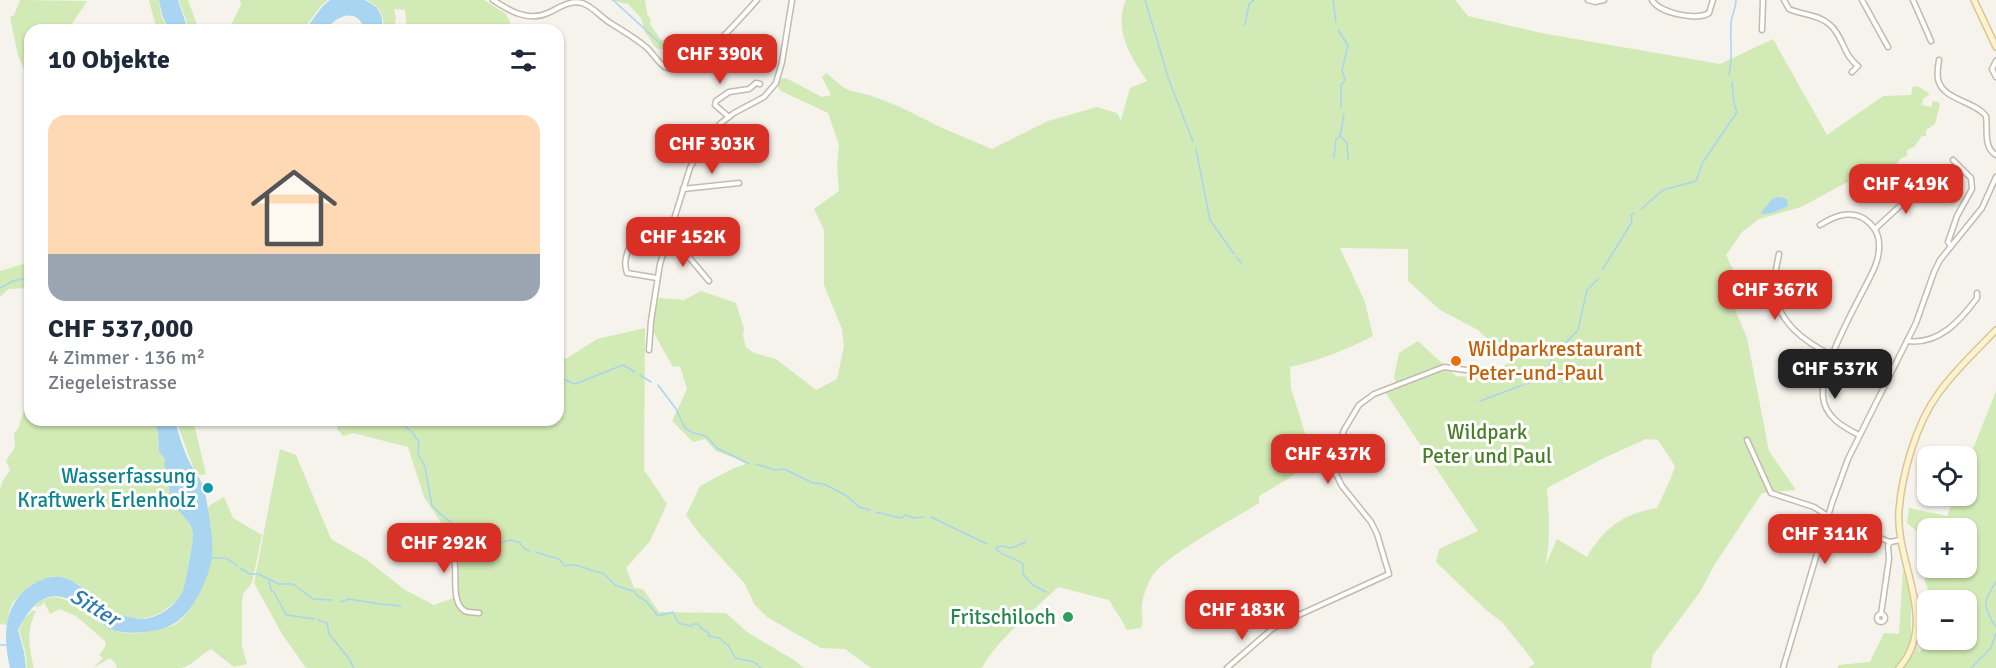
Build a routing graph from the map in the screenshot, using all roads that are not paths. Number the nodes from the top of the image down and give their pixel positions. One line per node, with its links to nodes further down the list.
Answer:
1 (493, 0): 2 (street)
2 (757, 0)
3 (792, 0): 22 (street)
4 (1588, 0): 5 (street)
5 (1604, 0)
6 (1652, 0): 7 (street)
7 (1713, 0)
8 (1763, 0): 13 (street)
9 (1784, 0): 19 (street)
10 (1862, 0): 15 (street)
11 (1912, 0): 14 (street)
12 (1974, 0): 16 (main road)
13 (1762, 30)
14 (1931, 41)
15 (1888, 47)
16 (1996, 48)
17 (1939, 60): 23 (street)
18 (1996, 61): 20 (street)
19 (1852, 72)
20 (1996, 77)
21 (760, 84): 22 (street)
22 (729, 117): 28 (street)
23 (1996, 155)
24 (1953, 160): 33 (street)
25 (1996, 177): 33 (street)
26 (739, 183): 28 (street)
27 (1918, 185): 30 (street)
28 (683, 189): 31 (street)
29 (1820, 225): 30 (street)
30 (1875, 228): 41 (street)
31 (669, 234): 32 (street); 35 (street)
32 (667, 240): 35 (street); 36 (street)
33 (1951, 246): 39 (street)
34 (1779, 254): 41 (street)
35 (657, 278): 40 (street)
36 (709, 281)
37 (1977, 293): 39 (street)
38 (1996, 330): 47 (main road)
39 (1907, 341): 43 (street)
40 (649, 350)
41 (1833, 356): 43 (street)
42 (1466, 370): 52 (street)
43 (1859, 435): 45 (street)
44 (1747, 440): 45 (street)
45 (1828, 516): 53 (street)
46 (1873, 526): 48 (street)
47 (1900, 540): 48 (street); 54 (main road)
48 (1890, 542): 51 (street)
49 (405, 546): 50 (street)
50 (479, 613)
51 (1881, 614)
52 (1227, 668)
53 (1783, 668)
54 (1899, 668)

